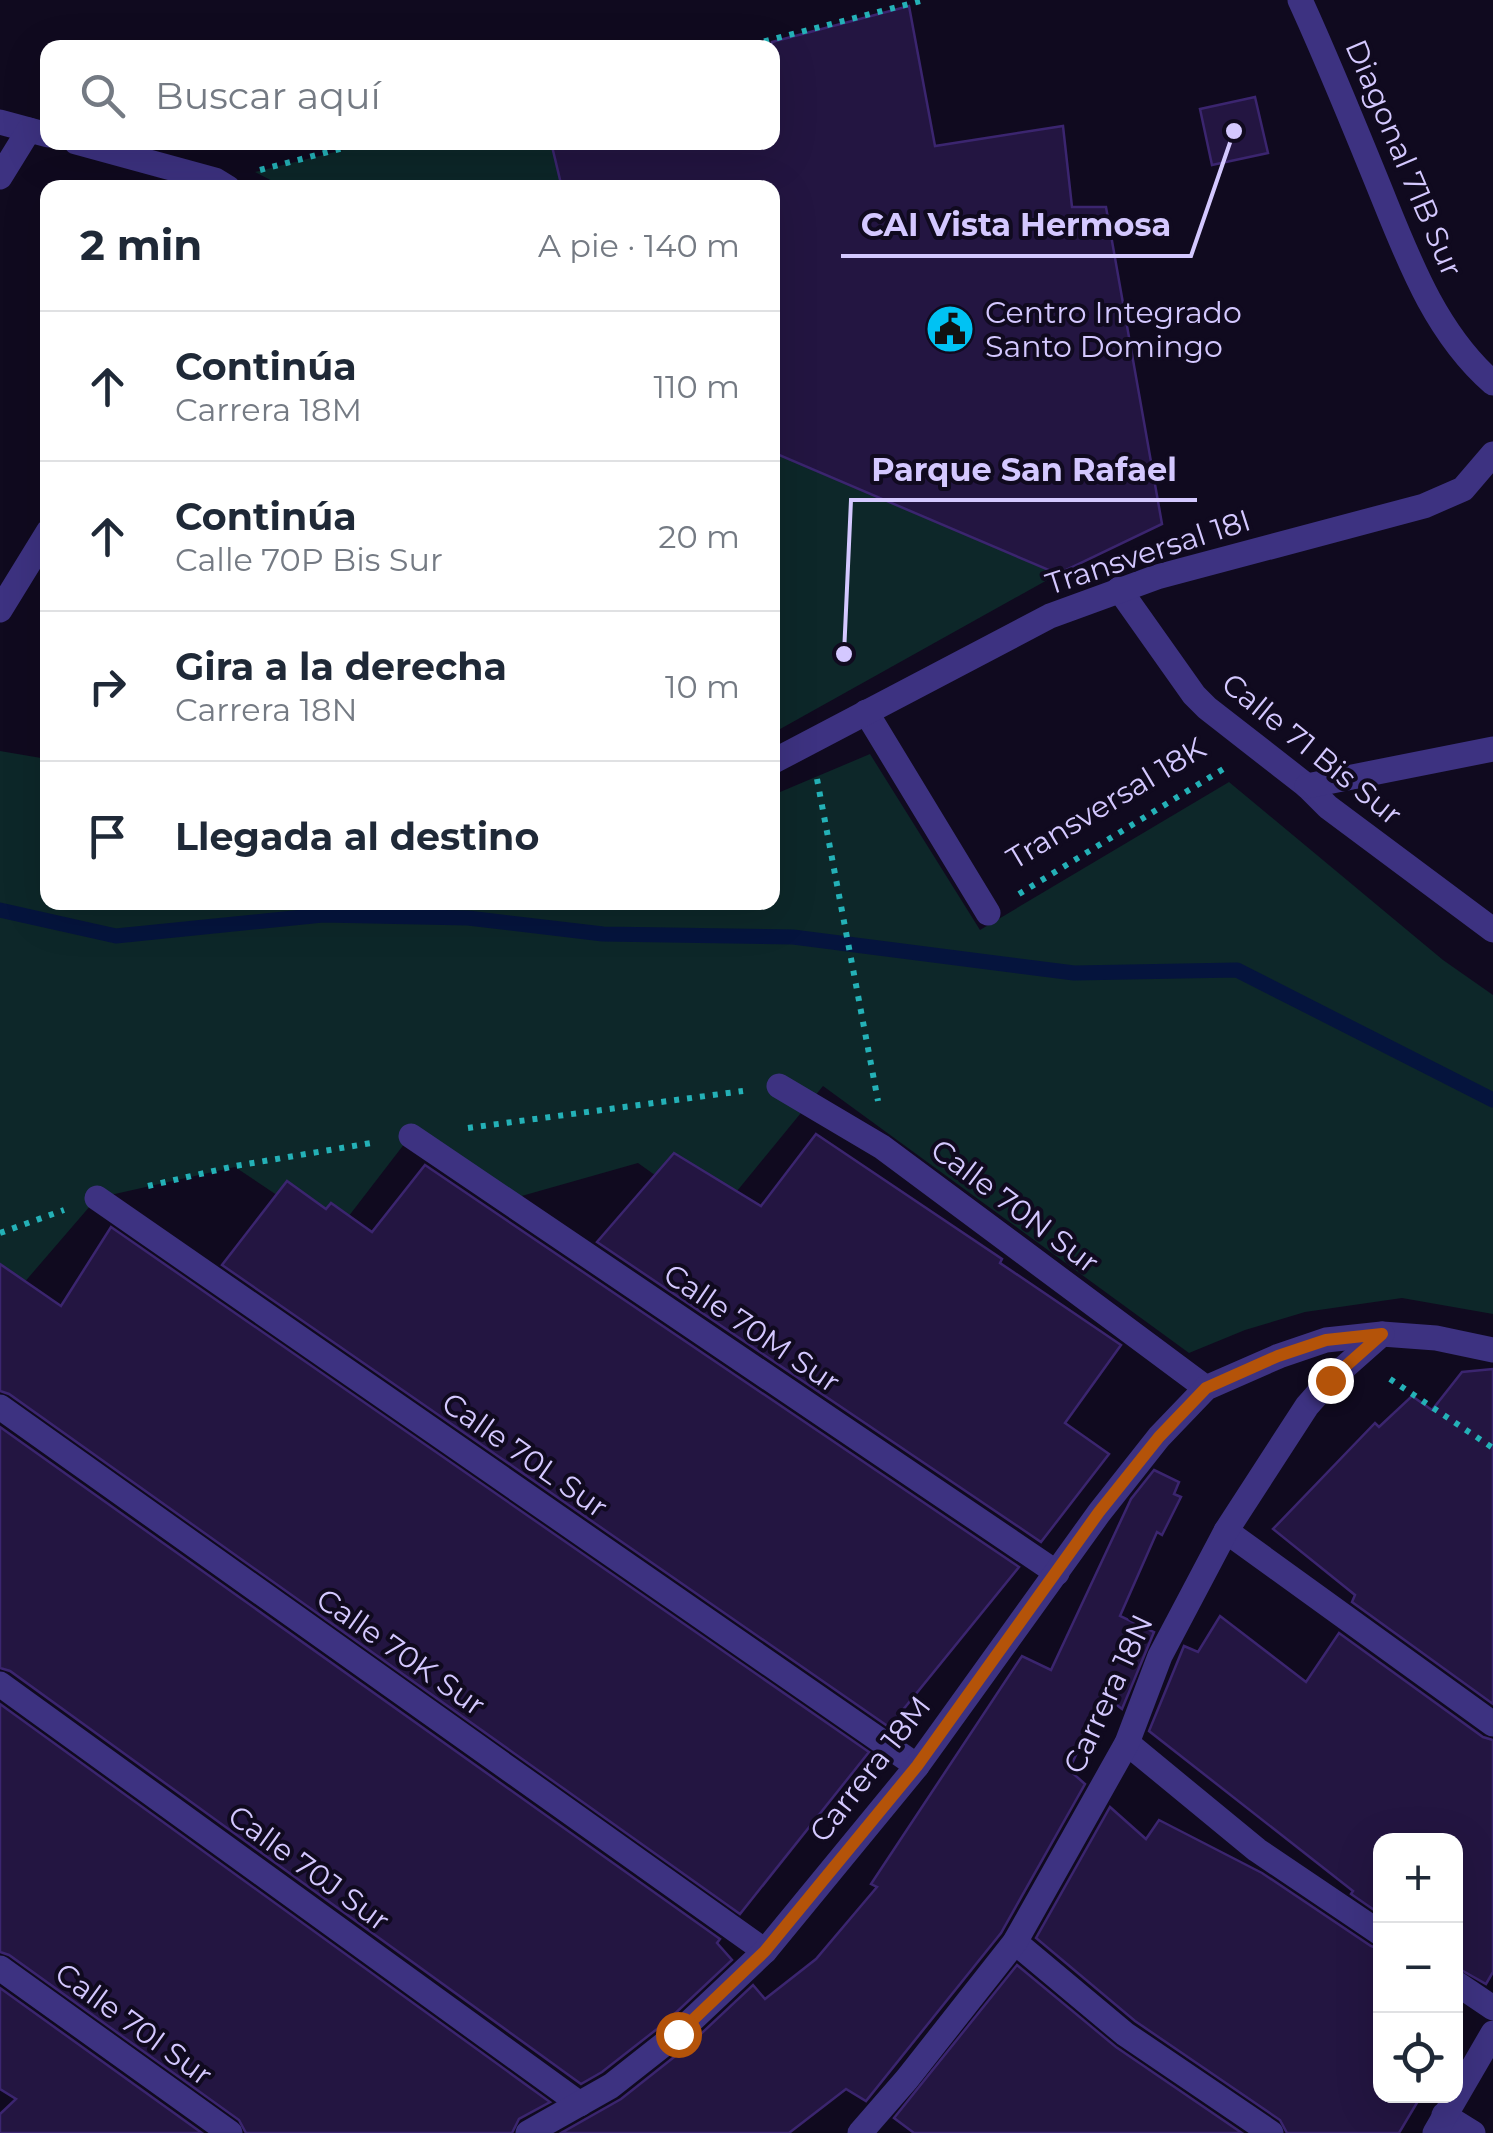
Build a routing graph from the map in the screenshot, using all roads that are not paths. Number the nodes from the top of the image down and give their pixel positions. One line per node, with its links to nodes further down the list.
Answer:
1 (1300, 0): 7 (street, Diagonal 71B Sur)
2 (0, 122): 3 (street)
3 (38, 132): 5 (street)
4 (104, 150): 6 (street)
5 (0, 177)
6 (207, 180)
7 (1493, 383)
8 (1493, 454): 10 (street, Transversal 18I)
9 (40, 545): 11 (street)
10 (1120, 588): 12 (street, Transversal 18I); 15 (street, Calle 71 Bis Sur)
11 (0, 610)
12 (866, 712): 14 (street, Transversal 18I); 16 (street)
13 (1493, 749): 15 (street)
14 (780, 758)
15 (1307, 786): 17 (street, Calle 71 Bis Sur)
16 (988, 913)
17 (1493, 930)
18 (779, 1086): 23 (street, Calle 70N Sur)
19 (411, 1136): 26 (street, Calle 70M Sur)
20 (96, 1198): 30 (street, Calle 70L Sur)
21 (1382, 1334): 22 (street); 23 (street); 25 (street, Carrera 18N)
22 (1493, 1350)
23 (1206, 1388): 26 (street, Carrera 18M)
24 (0, 1406): 33 (street, Calle 70K Sur)
25 (1226, 1531): 28 (street); 29 (street, Carrera 18N)
26 (1058, 1574): 30 (street, Carrera 18M)
27 (0, 1684): 38 (street, Calle 70J Sur)
28 (1493, 1724)
29 (1127, 1743): 31 (street); 32 (street, Carrera 18N)
30 (917, 1766): 33 (street, Carrera 18M)
31 (1373, 1928)
32 (1015, 1942): 42 (street, Carrera 18N); 43 (street)
33 (765, 1951): 38 (street, Carrera 18M)
34 (0, 1968): 40 (street, Calle 70I Sur)
35 (1463, 1988): 36 (street)
36 (1493, 2008)
37 (1493, 2034): 39 (street)
38 (580, 2104): 41 (street, Carrera 18M)
39 (1439, 2124): 44 (street)
40 (230, 2133)
41 (528, 2133)
42 (861, 2133)
43 (1271, 2133)
44 (1474, 2133)

